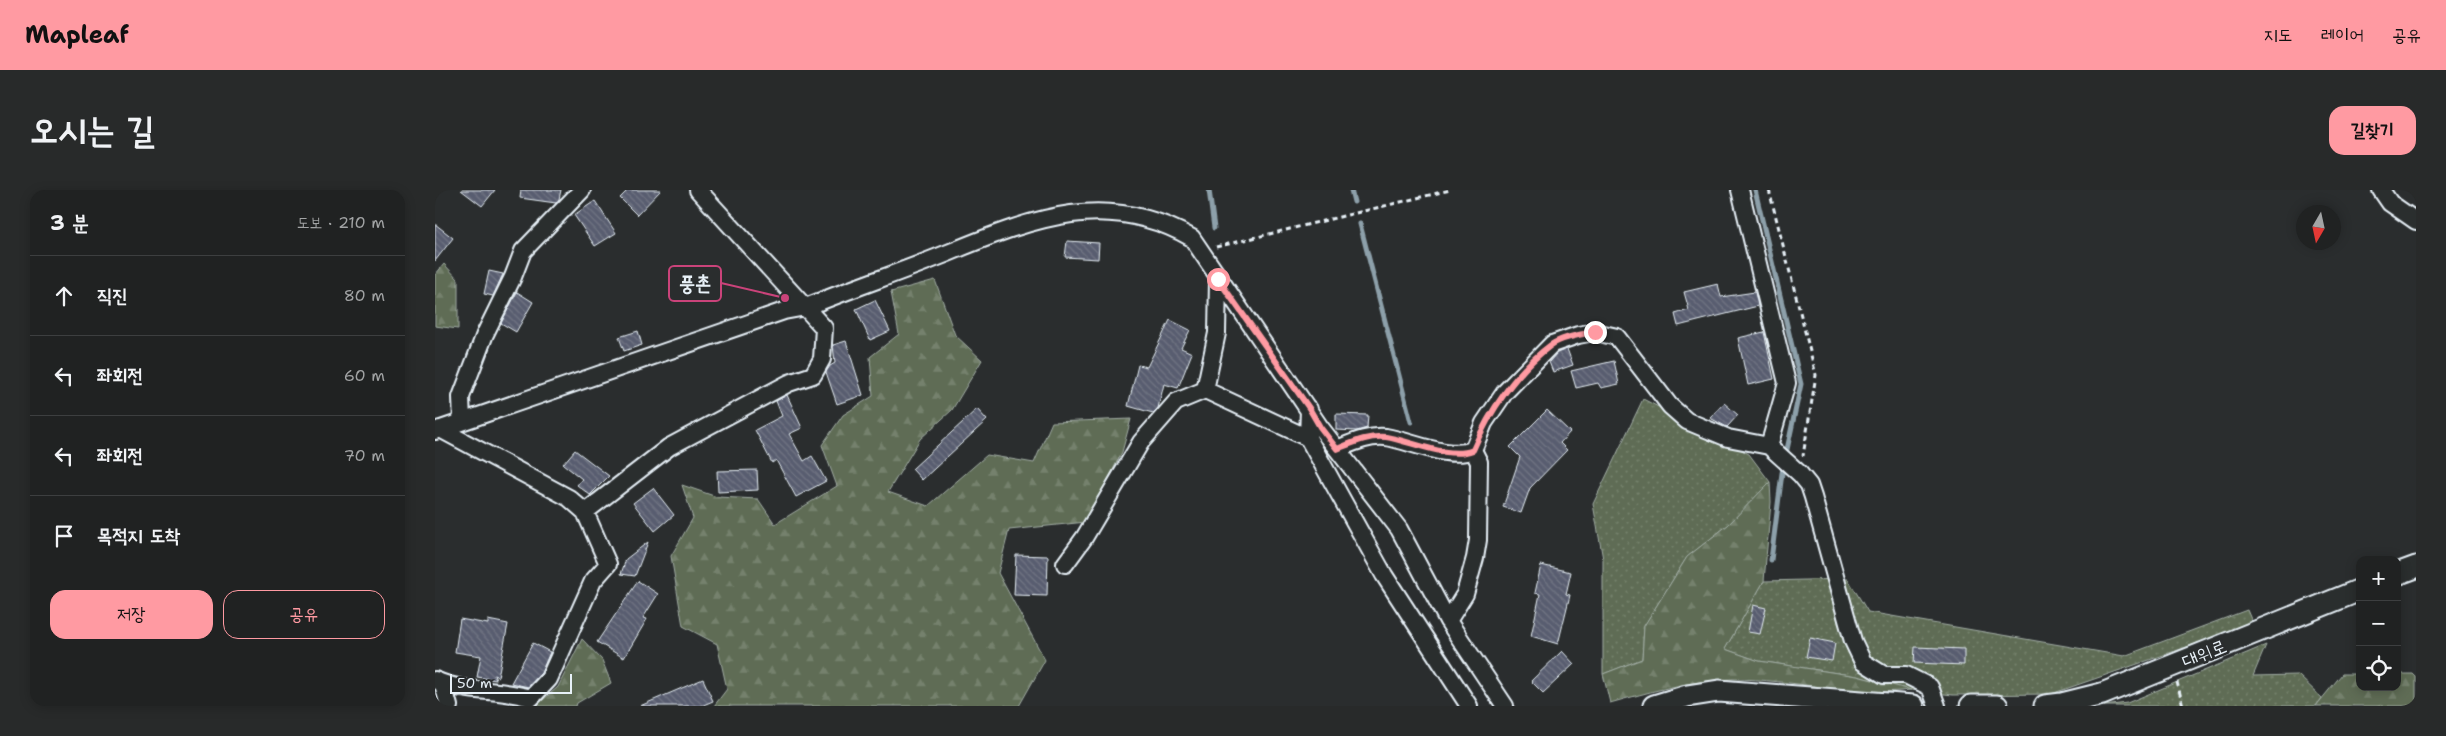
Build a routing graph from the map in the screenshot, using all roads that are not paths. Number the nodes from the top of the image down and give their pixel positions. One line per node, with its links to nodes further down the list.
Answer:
1 (582, 190): 10 (street)
2 (698, 190): 7 (street)
3 (1740, 190): 15 (street)
4 (2381, 190): 5 (street)
5 (2416, 221)
6 (1218, 279): 7 (street); 8 (street); 9 (street)
7 (806, 307): 10 (street); 16 (street)
8 (1205, 390): 12 (street); 17 (street)
9 (1309, 408): 12 (street); 13 (street)
10 (462, 422): 11 (street)
11 (438, 430): 16 (street)
12 (1308, 438): 24 (street)
13 (1337, 449): 14 (street); 21 (street)
14 (1473, 450): 15 (street); 21 (street)
15 (1784, 460): 28 (street)
16 (585, 512): 22 (street)
17 (1065, 564)
18 (2416, 567): 19 (main road)
19 (2401, 573)
20 (2356, 592): 31 (main road, 대위로)
21 (1448, 621): 25 (street)
22 (439, 682): 23 (street)
23 (449, 706)
24 (1469, 706)
25 (1505, 706)
26 (1654, 706): 27 (main road)
27 (1913, 706)
28 (1937, 706)
29 (1971, 706): 30 (main road)
30 (1997, 706)
31 (2045, 706)

